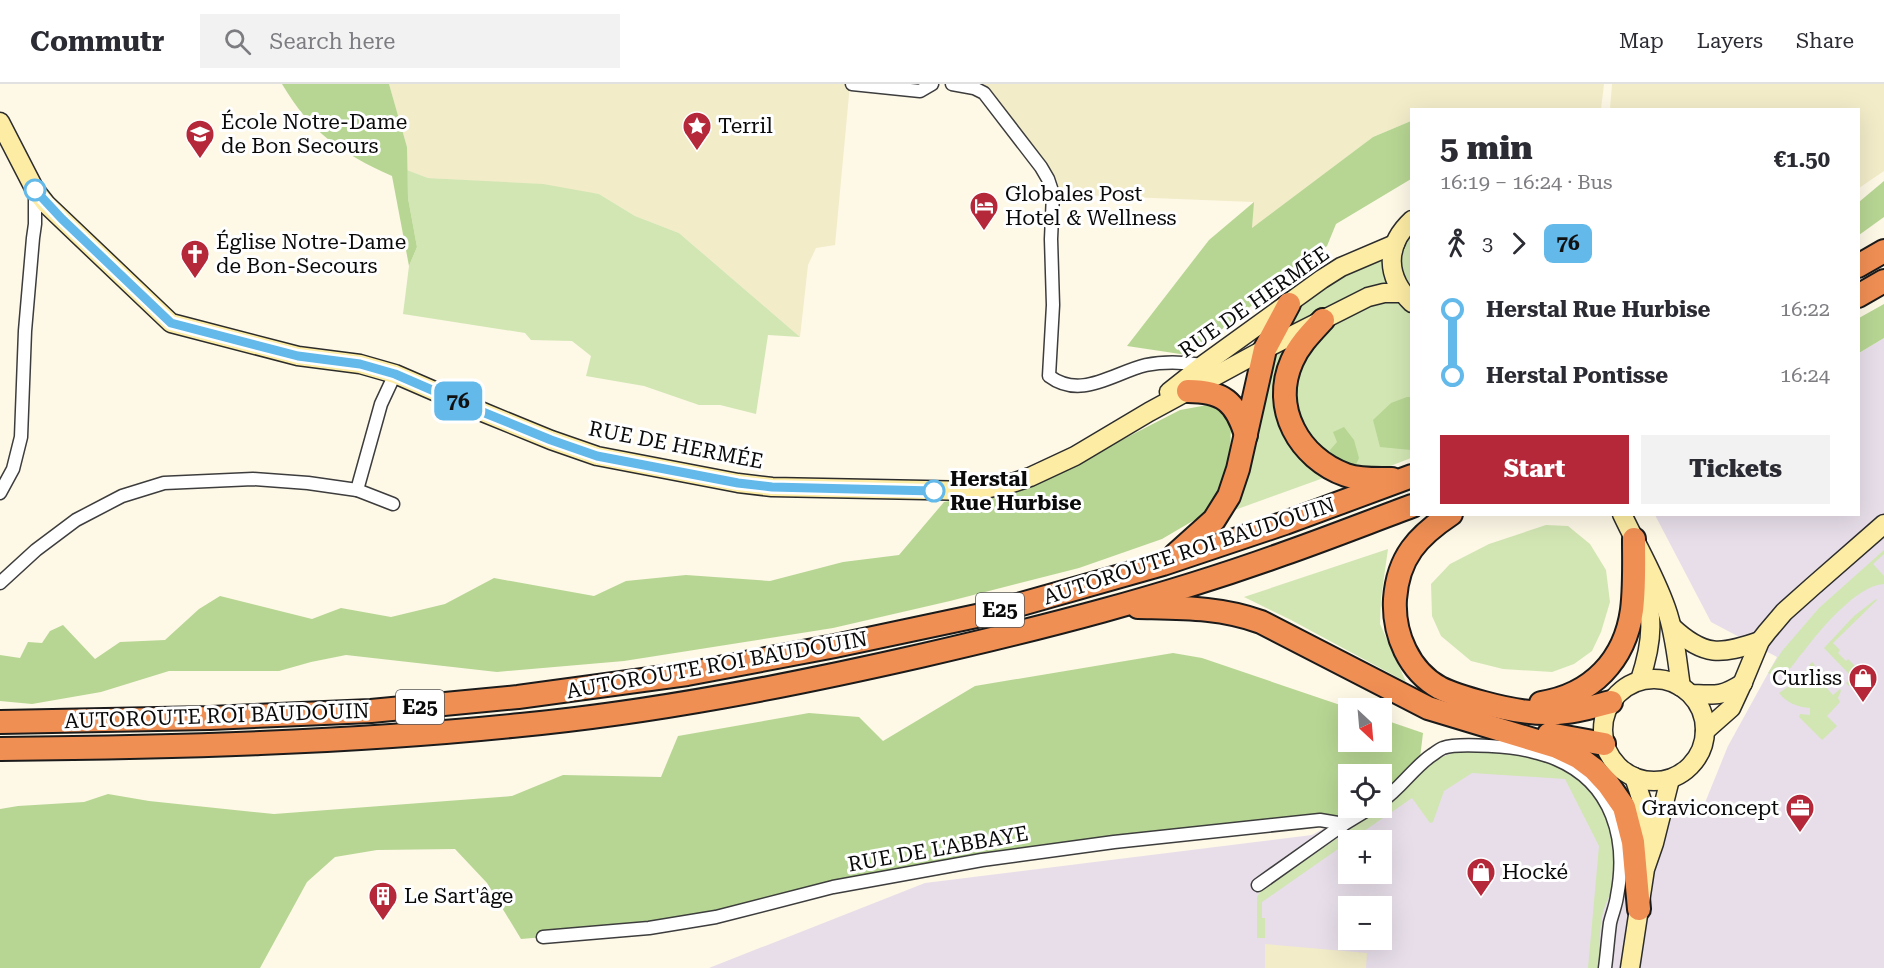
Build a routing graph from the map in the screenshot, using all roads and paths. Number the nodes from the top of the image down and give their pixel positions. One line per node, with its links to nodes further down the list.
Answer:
1 (852, 84): 2 (street)
2 (932, 84)
3 (952, 84): 18 (street)
4 (0, 122): 5 (street, RUE DE HERMÉE)
5 (35, 190): 6 (street, RUE DE HERMÉE); 8 (street)
6 (53, 210): 8 (street); 20 (street, RUE DE HERMÉE)
7 (1410, 222): 9 (street)
8 (35, 224): 25 (street)
9 (1395, 244): 14 (street, RUE DE HERMÉE); 15 (street, RUE DE HERMÉE)
10 (1884, 251): 11 (highway)
11 (1860, 265)
12 (1884, 281): 13 (highway)
13 (1860, 295)
14 (1407, 298): 16 (street, RUE DE HERMÉE)
15 (1288, 304): 17 (highway); 19 (street, RUE DE HERMÉE)
16 (1323, 321): 17 (street, RUE DE HERMÉE); 23 (highway)
17 (1264, 349): 21 (street, RUE DE HERMÉE); 22 (highway)
18 (1158, 363): 19 (street); 21 (street)
19 (1203, 365): 21 (street, RUE DE HERMÉE)
20 (395, 374): 21 (street, RUE DE HERMÉE); 24 (street)
21 (1182, 389): 22 (highway)
22 (1246, 435): 32 (highway)
23 (1407, 478): 32 (highway, AUTOROUTE ROI BAUDOUIN / E25)
24 (357, 490): 26 (street); 33 (street)
25 (0, 493)
26 (393, 504)
27 (1410, 507): 34 (highway, AUTOROUTE ROI BAUDOUIN / E25)
28 (1448, 516): 41 (highway)
29 (1623, 516): 31 (street)
30 (1884, 524): 36 (street)
31 (1634, 539): 35 (street); 37 (street); 41 (highway)
32 (1163, 564): 42 (highway, AUTOROUTE ROI BAUDOUIN / E25)
33 (0, 583)
34 (1118, 607): 43 (highway); 46 (highway, AUTOROUTE ROI BAUDOUIN / E25)
35 (1672, 627): 36 (street); 39 (street)
36 (1760, 641): 38 (street)
37 (1640, 681): 39 (street); 40 (street)
38 (1743, 682): 39 (street); 44 (street)
39 (1686, 691): 44 (street)
40 (1611, 702): 41 (highway); 45 (street)
41 (1496, 706)
42 (0, 722)
43 (1480, 725): 45 (highway); 54 (highway)
44 (1705, 731): 48 (street)
45 (1604, 744): 47 (street)
46 (0, 750)
47 (1634, 777): 48 (street); 52 (street)
48 (1670, 779): 52 (street)
49 (1392, 791): 56 (street)
50 (1354, 818): 51 (street)
51 (1344, 824): 53 (street); 55 (street, RUE DE L'ABBAYE)
52 (1645, 868): 54 (street)
53 (1258, 885)
54 (1639, 909): 57 (street)
55 (543, 937)
56 (1605, 968)
57 (1630, 968)

